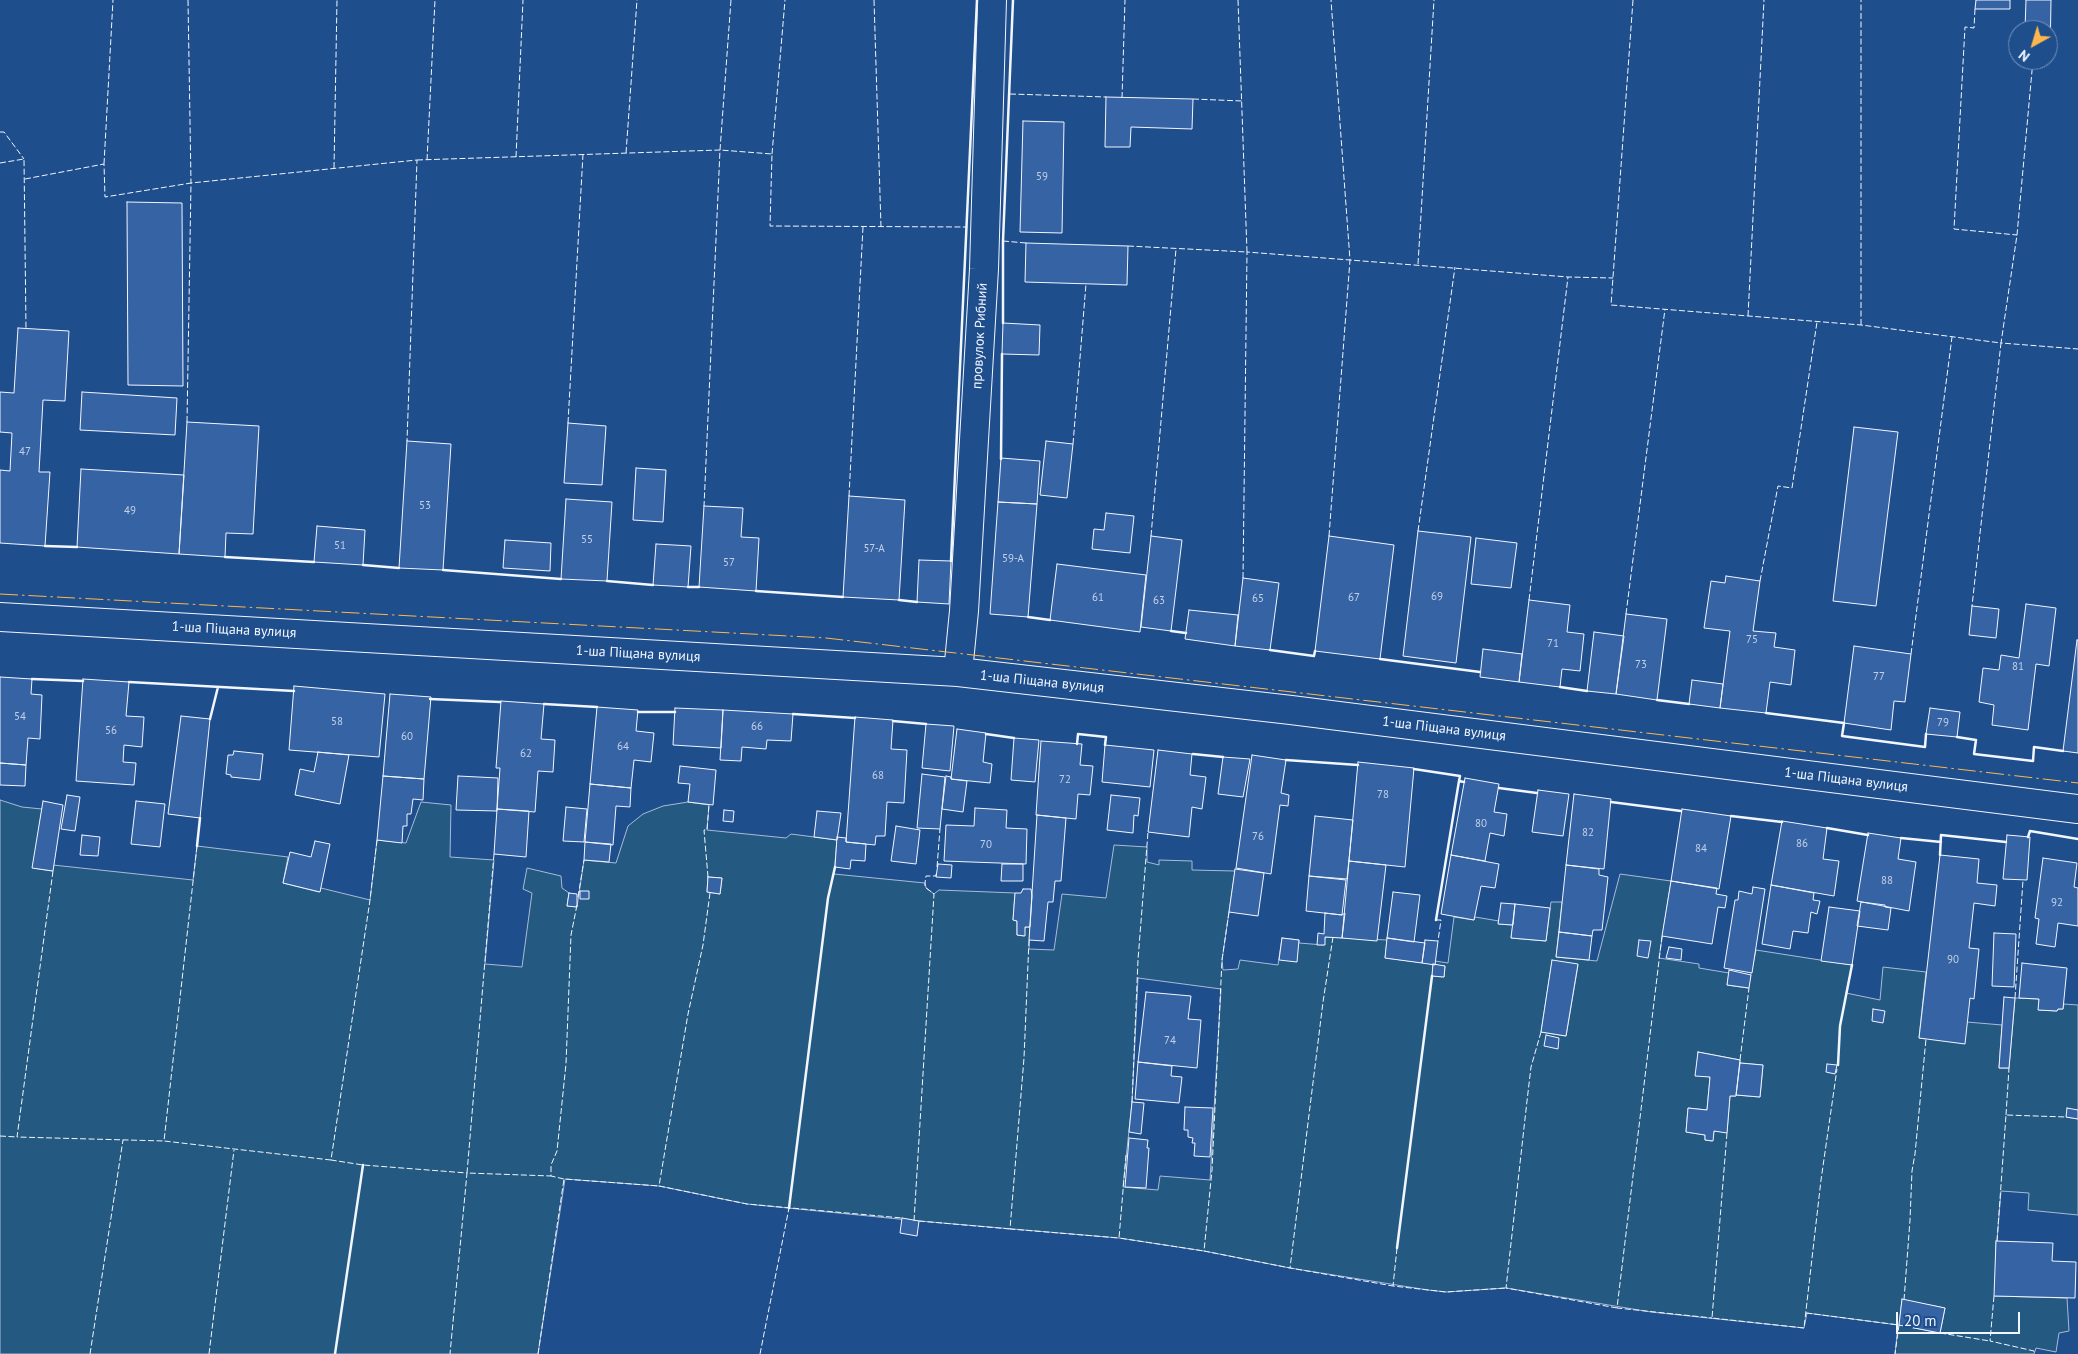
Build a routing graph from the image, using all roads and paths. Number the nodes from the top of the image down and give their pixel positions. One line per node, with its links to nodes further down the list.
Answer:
1 (992, 0): 3 (street, провулок Рибний)
2 (0, 617): 3 (street, 1-ша Піщана вулиця)
3 (958, 672): 4 (street, 1-ша Піщана вулиця)
4 (2078, 809)

